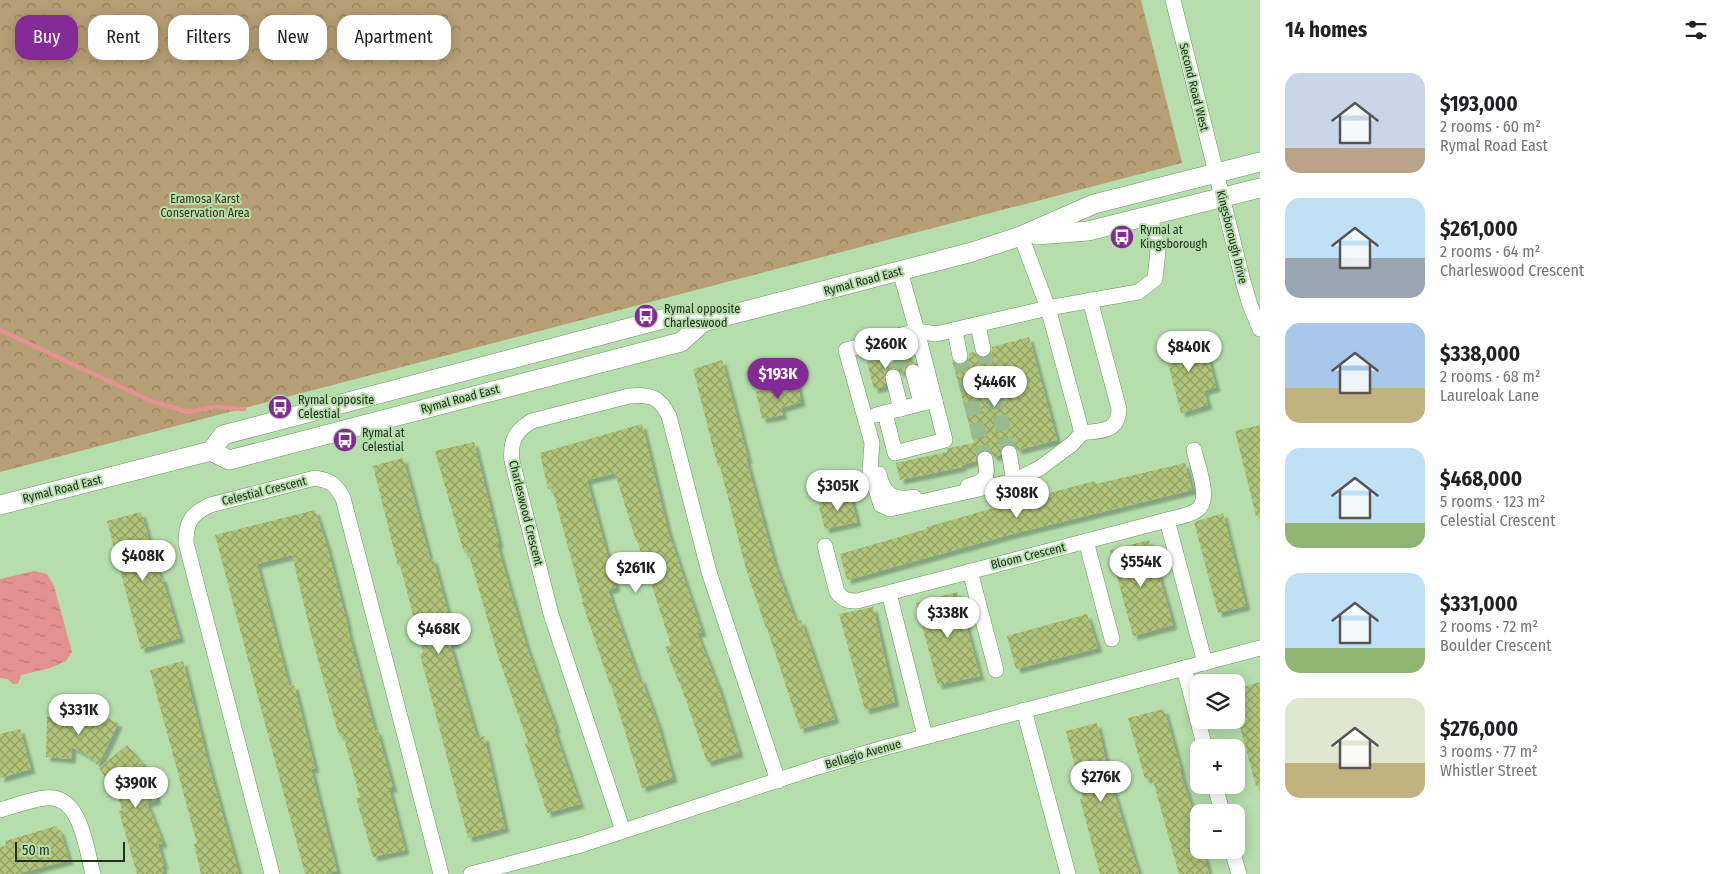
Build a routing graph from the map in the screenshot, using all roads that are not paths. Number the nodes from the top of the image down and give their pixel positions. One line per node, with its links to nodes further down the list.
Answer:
1 (1173, 0): 3 (street, Second Road West)
2 (1260, 162): 3 (main road, Rymal Road East)
3 (1215, 173): 5 (street, Kingsborough Drive); 7 (main road, Rymal Road East)
4 (1260, 188): 5 (main road, Rymal Road East)
5 (1222, 197): 6 (main road, Rymal Road East); 13 (street, Kingsborough Drive)
6 (1150, 215): 7 (main road, Rymal Road East); 9 (street)
7 (1021, 236): 8 (main road, Rymal Road East); 10 (street)
8 (900, 271): 11 (main road, Rymal Road East); 15 (street)
9 (1090, 300): 10 (street); 22 (street)
10 (1048, 308): 12 (street); 22 (street)
11 (703, 322): 25 (main road, Rymal Road East); 25 (main road, Rymal Road East)
12 (978, 325): 14 (street); 16 (street)
13 (1260, 329)
14 (955, 331): 15 (street); 18 (street)
15 (899, 336): 17 (street); 19 (street); 21 (street)
16 (983, 349)
17 (898, 354)
18 (960, 356)
19 (917, 405): 19 (street); 20 (street); 20 (street)
20 (885, 413): 21 (street)
21 (865, 418): 23 (street)
22 (1082, 433): 28 (street)
23 (872, 443): 27 (street); 28 (street)
24 (1194, 450): 30 (street, Bloom Crescent)
25 (211, 451): 29 (main road, Rymal Road East)
26 (1009, 453): 28 (street)
27 (985, 459)
28 (1014, 481)
29 (0, 505)
30 (1167, 520): 31 (street, Bloom Crescent); 37 (street)
31 (1086, 541): 33 (street, Bloom Crescent); 35 (street)
32 (825, 546): 34 (street, Bloom Crescent)
33 (970, 571): 34 (street, Bloom Crescent); 39 (street)
34 (889, 593): 41 (street)
35 (1112, 638)
36 (1260, 648): 37 (street, Bellagio Avenue)
37 (1205, 663): 38 (street, Bellagio Avenue)
38 (1184, 668): 40 (street, Bellagio Avenue); 42 (street)
39 (996, 670)
40 (1024, 710): 41 (street, Bellagio Avenue); 51 (street)
41 (926, 736): 43 (street, Bellagio Avenue)
42 (1203, 739)
43 (778, 781): 45 (street, Bellagio Avenue); 45 (street, Charleswood Crescent)
44 (0, 810): 47 (street)
45 (623, 831): 50 (street, Bellagio Avenue)
46 (1234, 859): 52 (street)
47 (93, 874)
48 (272, 874): 49 (street, Celestial Crescent)
49 (441, 874)
50 (471, 874)
51 (1068, 874)
52 (1238, 874)

